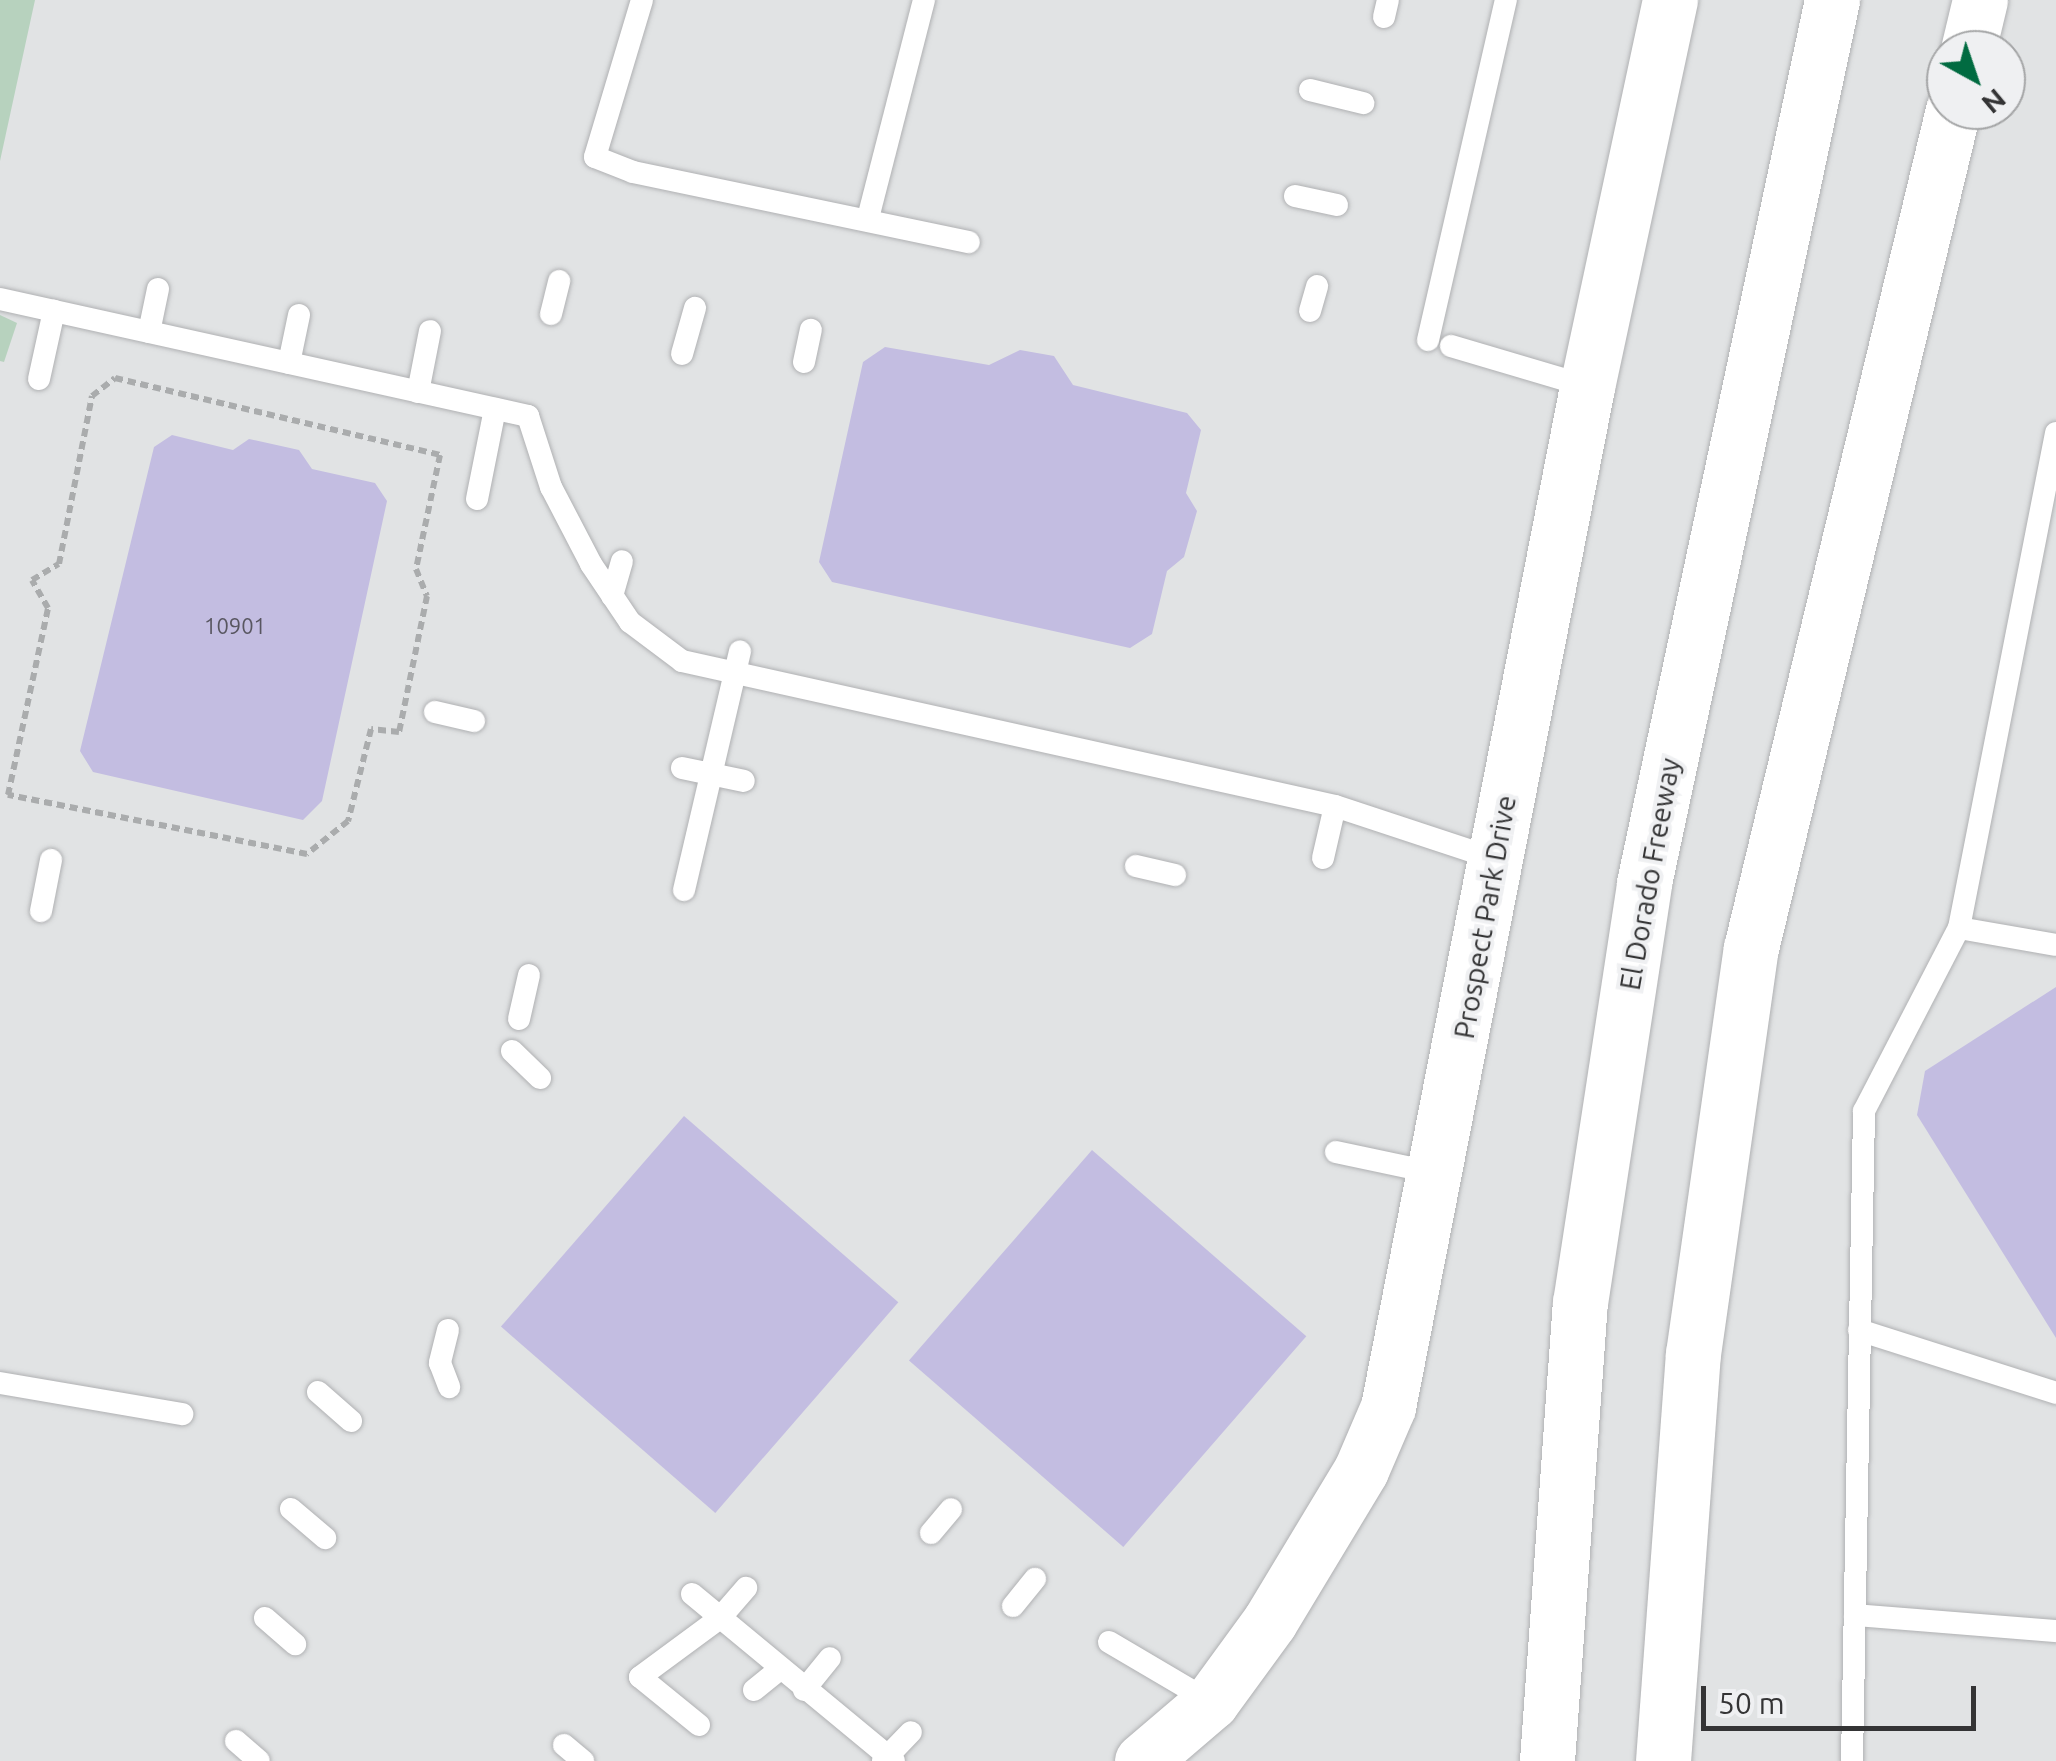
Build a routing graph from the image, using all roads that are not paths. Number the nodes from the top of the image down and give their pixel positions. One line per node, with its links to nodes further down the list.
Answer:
1 (642, 0): 13 (lane)
2 (924, 0): 13 (lane)
3 (1506, 0): 31 (lane)
4 (1670, 0): 31 (main road, Prospect Park Drive)
5 (1832, 0): 95 (main road, El Dorado Freeway)
6 (1980, 0): 7 (main road)
7 (1973, 30)
8 (1310, 90): 9 (lane)
9 (1363, 103)
10 (1948, 130): 96 (main road)
11 (1294, 196): 12 (lane)
12 (1337, 205)
13 (868, 218): 14 (lane)
14 (969, 242)
15 (558, 281): 22 (lane)
16 (1317, 286): 21 (lane)
17 (158, 289): 26 (lane)
18 (0, 299): 20 (lane)
19 (696, 308): 27 (lane)
20 (54, 311): 26 (lane); 30 (lane)
21 (1310, 312)
22 (551, 314)
23 (299, 316): 29 (lane)
24 (430, 330): 32 (lane)
25 (810, 330): 28 (lane)
26 (149, 332): 29 (lane)
27 (682, 354)
28 (804, 362)
29 (289, 363): 32 (lane)
30 (40, 379)
31 (1587, 386): 46 (main road, Prospect Park Drive)
32 (418, 392): 33 (lane)
33 (495, 408): 35 (lane); 37 (lane)
34 (2056, 433): 52 (lane)
35 (478, 499)
36 (622, 561): 37 (lane)
37 (612, 596): 38 (lane)
38 (738, 662): 42 (lane); 44 (lane)
39 (435, 712): 40 (lane)
40 (474, 721)
41 (682, 768): 42 (lane)
42 (712, 775): 43 (lane); 50 (lane)
43 (744, 782)
44 (1335, 806): 45 (lane); 46 (lane)
45 (1323, 858)
46 (1495, 858): 59 (main road, Prospect Park Drive)
47 (51, 860): 51 (lane)
48 (1136, 866): 49 (lane)
49 (1175, 875)
50 (684, 890)
51 (41, 911)
52 (1960, 928): 53 (lane); 61 (lane)
53 (2056, 945)
54 (530, 975): 55 (lane)
55 (520, 1019)
56 (512, 1051): 57 (lane)
57 (540, 1078)
58 (1336, 1152): 59 (lane)
59 (1439, 1173): 86 (main road, Prospect Park Drive)
60 (448, 1330): 63 (lane)
61 (1859, 1330): 65 (lane); 76 (lane)
62 (0, 1384): 66 (lane)
63 (449, 1387)
64 (318, 1392): 67 (lane)
65 (2056, 1394)
66 (182, 1414)
67 (351, 1421)
68 (291, 1509): 71 (lane)
69 (951, 1509): 70 (lane)
70 (932, 1533)
71 (325, 1538)
72 (1035, 1579): 75 (lane)
73 (746, 1588): 78 (lane)
74 (692, 1594): 78 (lane)
75 (1014, 1606)
76 (1855, 1615): 79 (lane); 97 (lane)
77 (265, 1618): 81 (lane)
78 (720, 1618): 83 (lane); 87 (lane)
79 (2056, 1631)
80 (1109, 1642): 86 (lane)
81 (295, 1644)
82 (830, 1658): 85 (lane)
83 (780, 1669): 84 (lane); 85 (lane)
84 (754, 1690)
85 (804, 1690): 91 (lane)
86 (1211, 1702): 94 (main road, Prospect Park Drive)
87 (699, 1724)
88 (912, 1732): 91 (lane)
89 (236, 1742): 92 (lane)
90 (564, 1745): 93 (lane)
91 (889, 1760)
92 (259, 1761)
93 (583, 1761)
94 (1142, 1761)
95 (1547, 1761)
96 (1663, 1761)
97 (1852, 1761)

